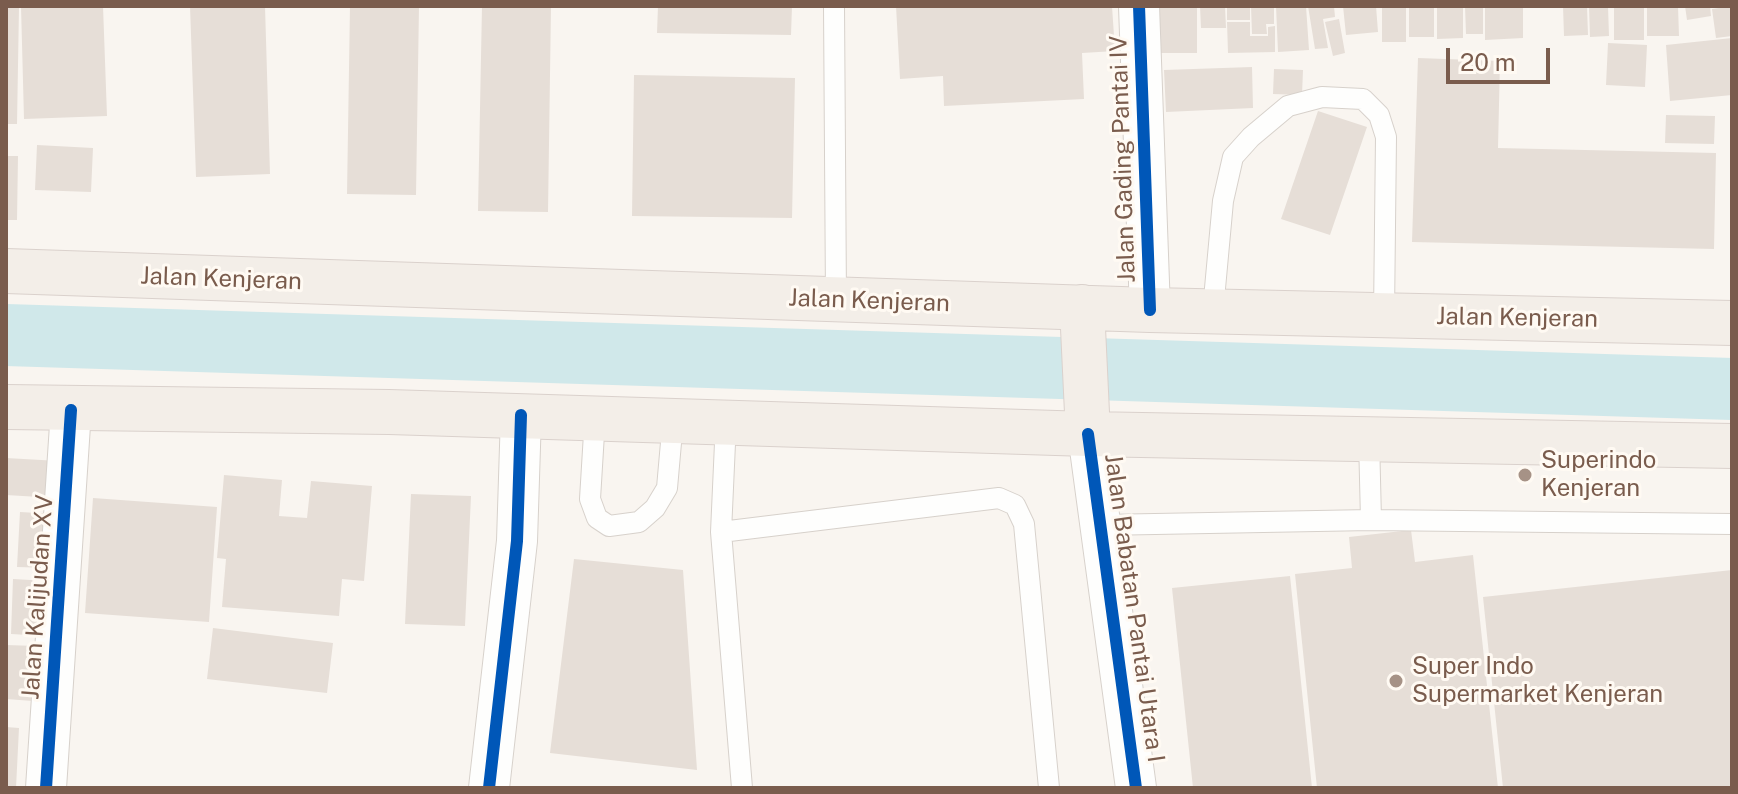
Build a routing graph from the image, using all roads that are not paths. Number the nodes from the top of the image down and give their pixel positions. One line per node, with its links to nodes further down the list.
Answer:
1 (834, 6): 4 (lane)
2 (1139, 6): 5 (street, Jalan Gading Pantai IV)
3 (6, 271): 4 (main road, Jalan Kenjeran)
4 (836, 300): 7 (main road, Jalan Kenjeran)
5 (1150, 310): 6 (main road, Jalan Kenjeran); 7 (main road, Jalan Kenjeran)
6 (1213, 310): 8 (main road, Jalan Kenjeran); 8 (lane)
7 (1082, 312): 16 (main road)
8 (1384, 315): 9 (main road, Jalan Kenjeran)
9 (1732, 323)
10 (6, 407): 11 (main road)
11 (71, 410): 12 (main road); 23 (street, Jalan Kalijudan XV)
12 (521, 415): 13 (main road); 24 (street)
13 (595, 417): 14 (main road); 14 (lane)
14 (673, 420): 15 (main road)
15 (726, 421): 16 (main road); 22 (lane)
16 (1088, 431): 17 (main road); 21 (street, Jalan Babatan Pantai Utara I)
17 (1369, 438): 18 (main road); 19 (lane)
18 (1732, 446)
19 (1371, 520): 20 (lane); 21 (lane)
20 (1732, 524)
21 (1101, 525): 27 (street, Jalan Babatan Pantai Utara I)
22 (721, 532): 25 (lane); 26 (lane)
23 (46, 788)
24 (489, 788)
25 (742, 788)
26 (1049, 788)
27 (1136, 788)

